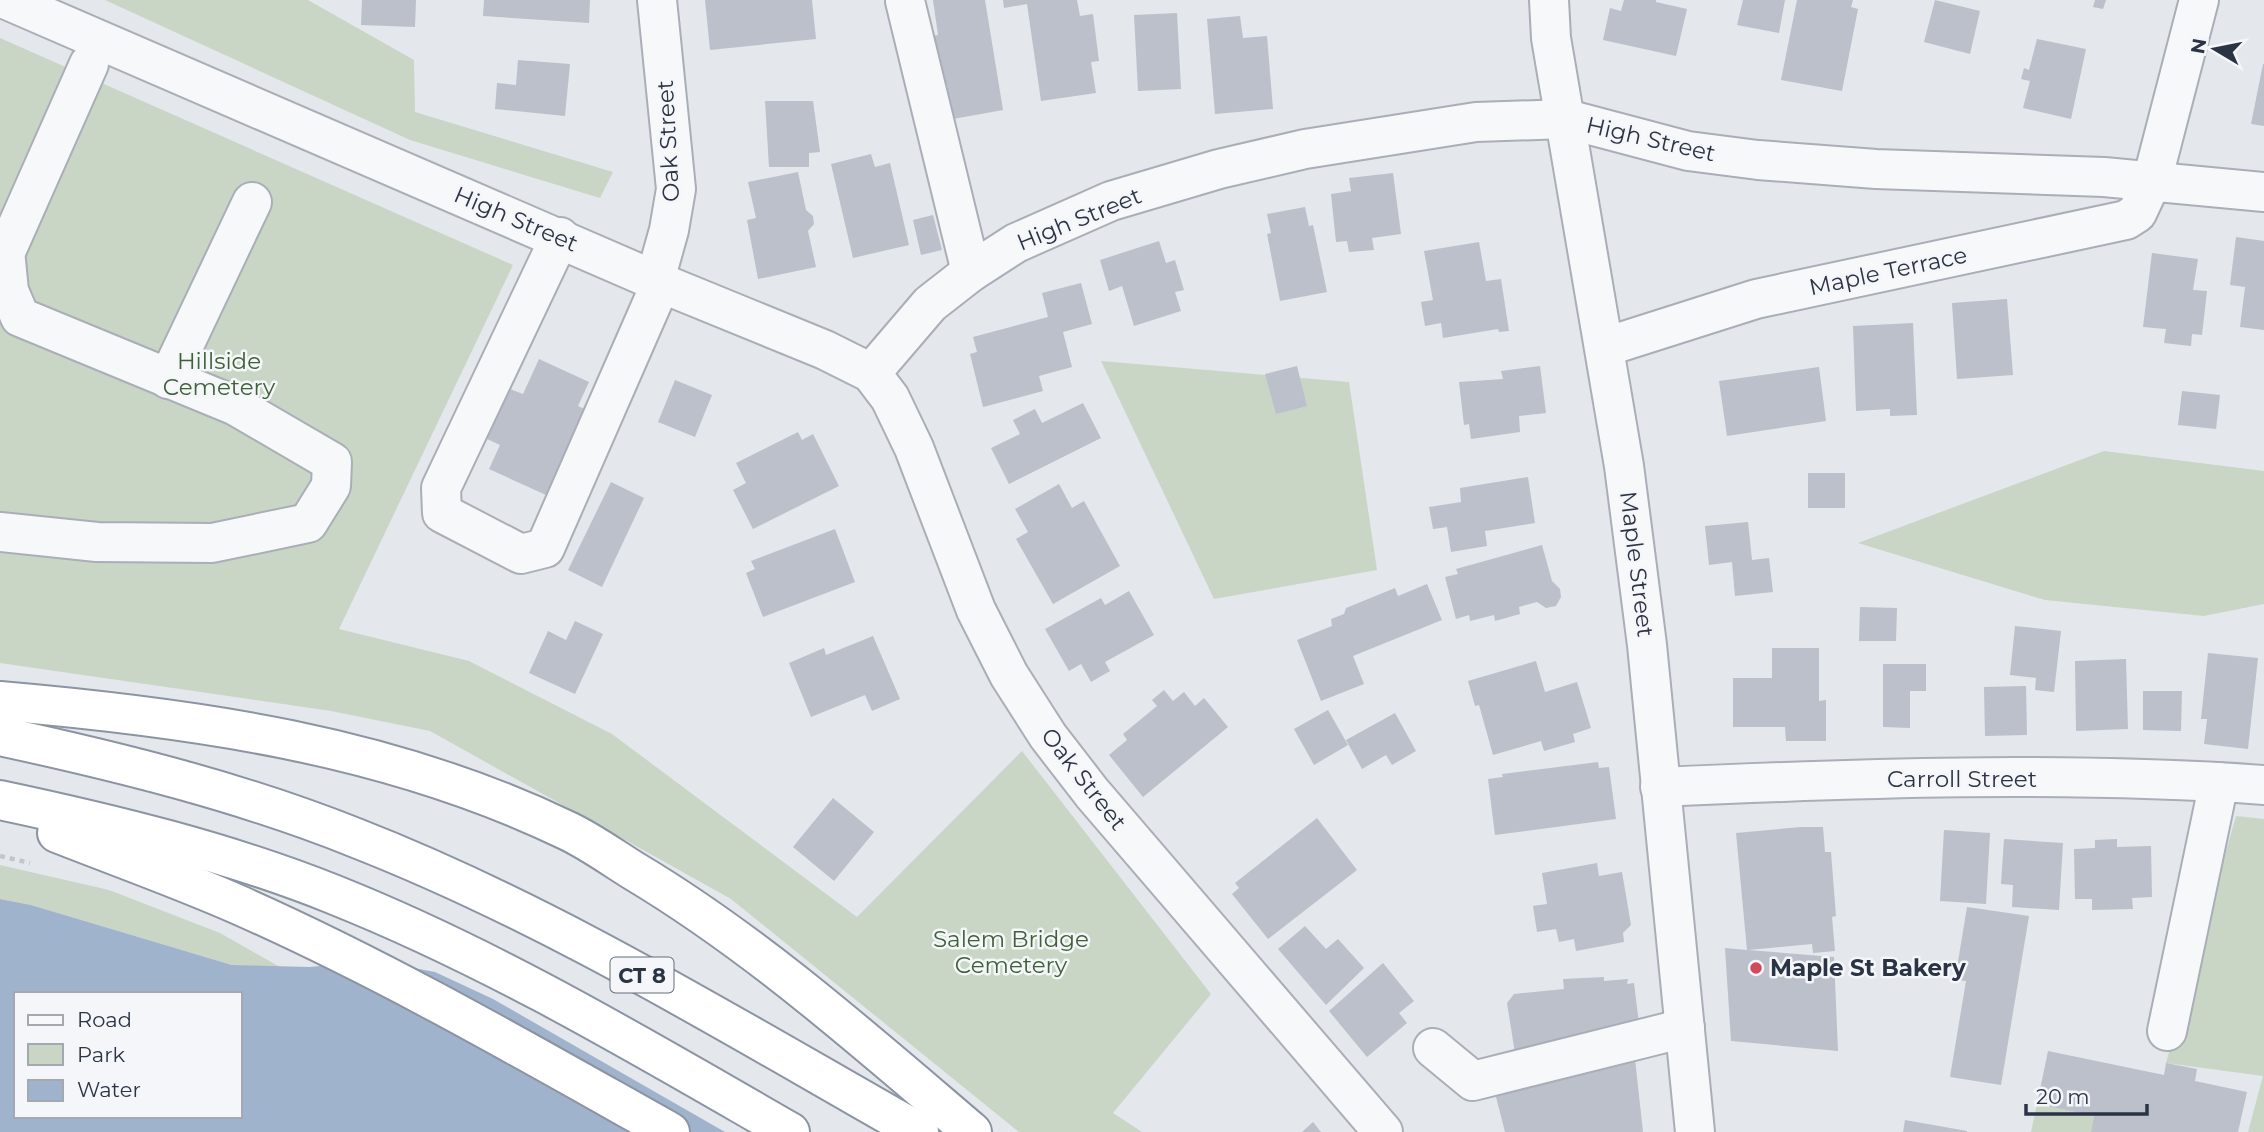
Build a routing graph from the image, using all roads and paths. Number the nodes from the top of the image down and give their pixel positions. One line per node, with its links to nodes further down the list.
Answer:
1 (7, 0): 11 (street, High Street)
2 (657, 0): 14 (street, Oak Street)
3 (1549, 0): 7 (street, Maple Street)
4 (2199, 0): 8 (street, Maple Terrace)
5 (905, 1): 13 (street)
6 (89, 64): 12 (street)
7 (1567, 119): 8 (street, High Street); 13 (street, High Street); 16 (street, Maple Street)
8 (2152, 181): 9 (street, High Street); 16 (street, Maple Terrace)
9 (2264, 192)
10 (252, 202): 18 (street)
11 (559, 237): 14 (street, High Street); 14 (street, Oak Street)
12 (2, 257): 15 (street)
13 (971, 272): 17 (street, High Street)
14 (658, 282): 17 (street, High Street)
15 (10, 322): 18 (street)
16 (1605, 347): 24 (street, Maple Street)
17 (872, 373): 34 (street, Oak Street)
18 (168, 379): 19 (street)
19 (0, 532)
20 (0, 701): 33 (highway)
21 (0, 736): 32 (highway, CT 8)
22 (2219, 782): 23 (street, Carroll Street); 24 (street, Carroll Street); 28 (street)
23 (2264, 786)
24 (1660, 787): 27 (street, Maple Street)
25 (0, 800): 31 (highway, CT 8)
26 (0, 810): 30 (highway)
27 (1685, 1028): 29 (street); 35 (street, Maple Street)
28 (2167, 1031)
29 (1433, 1048)
30 (670, 1132)
31 (790, 1132)
32 (919, 1132)
33 (972, 1132)
34 (1383, 1132)
35 (1695, 1132)

